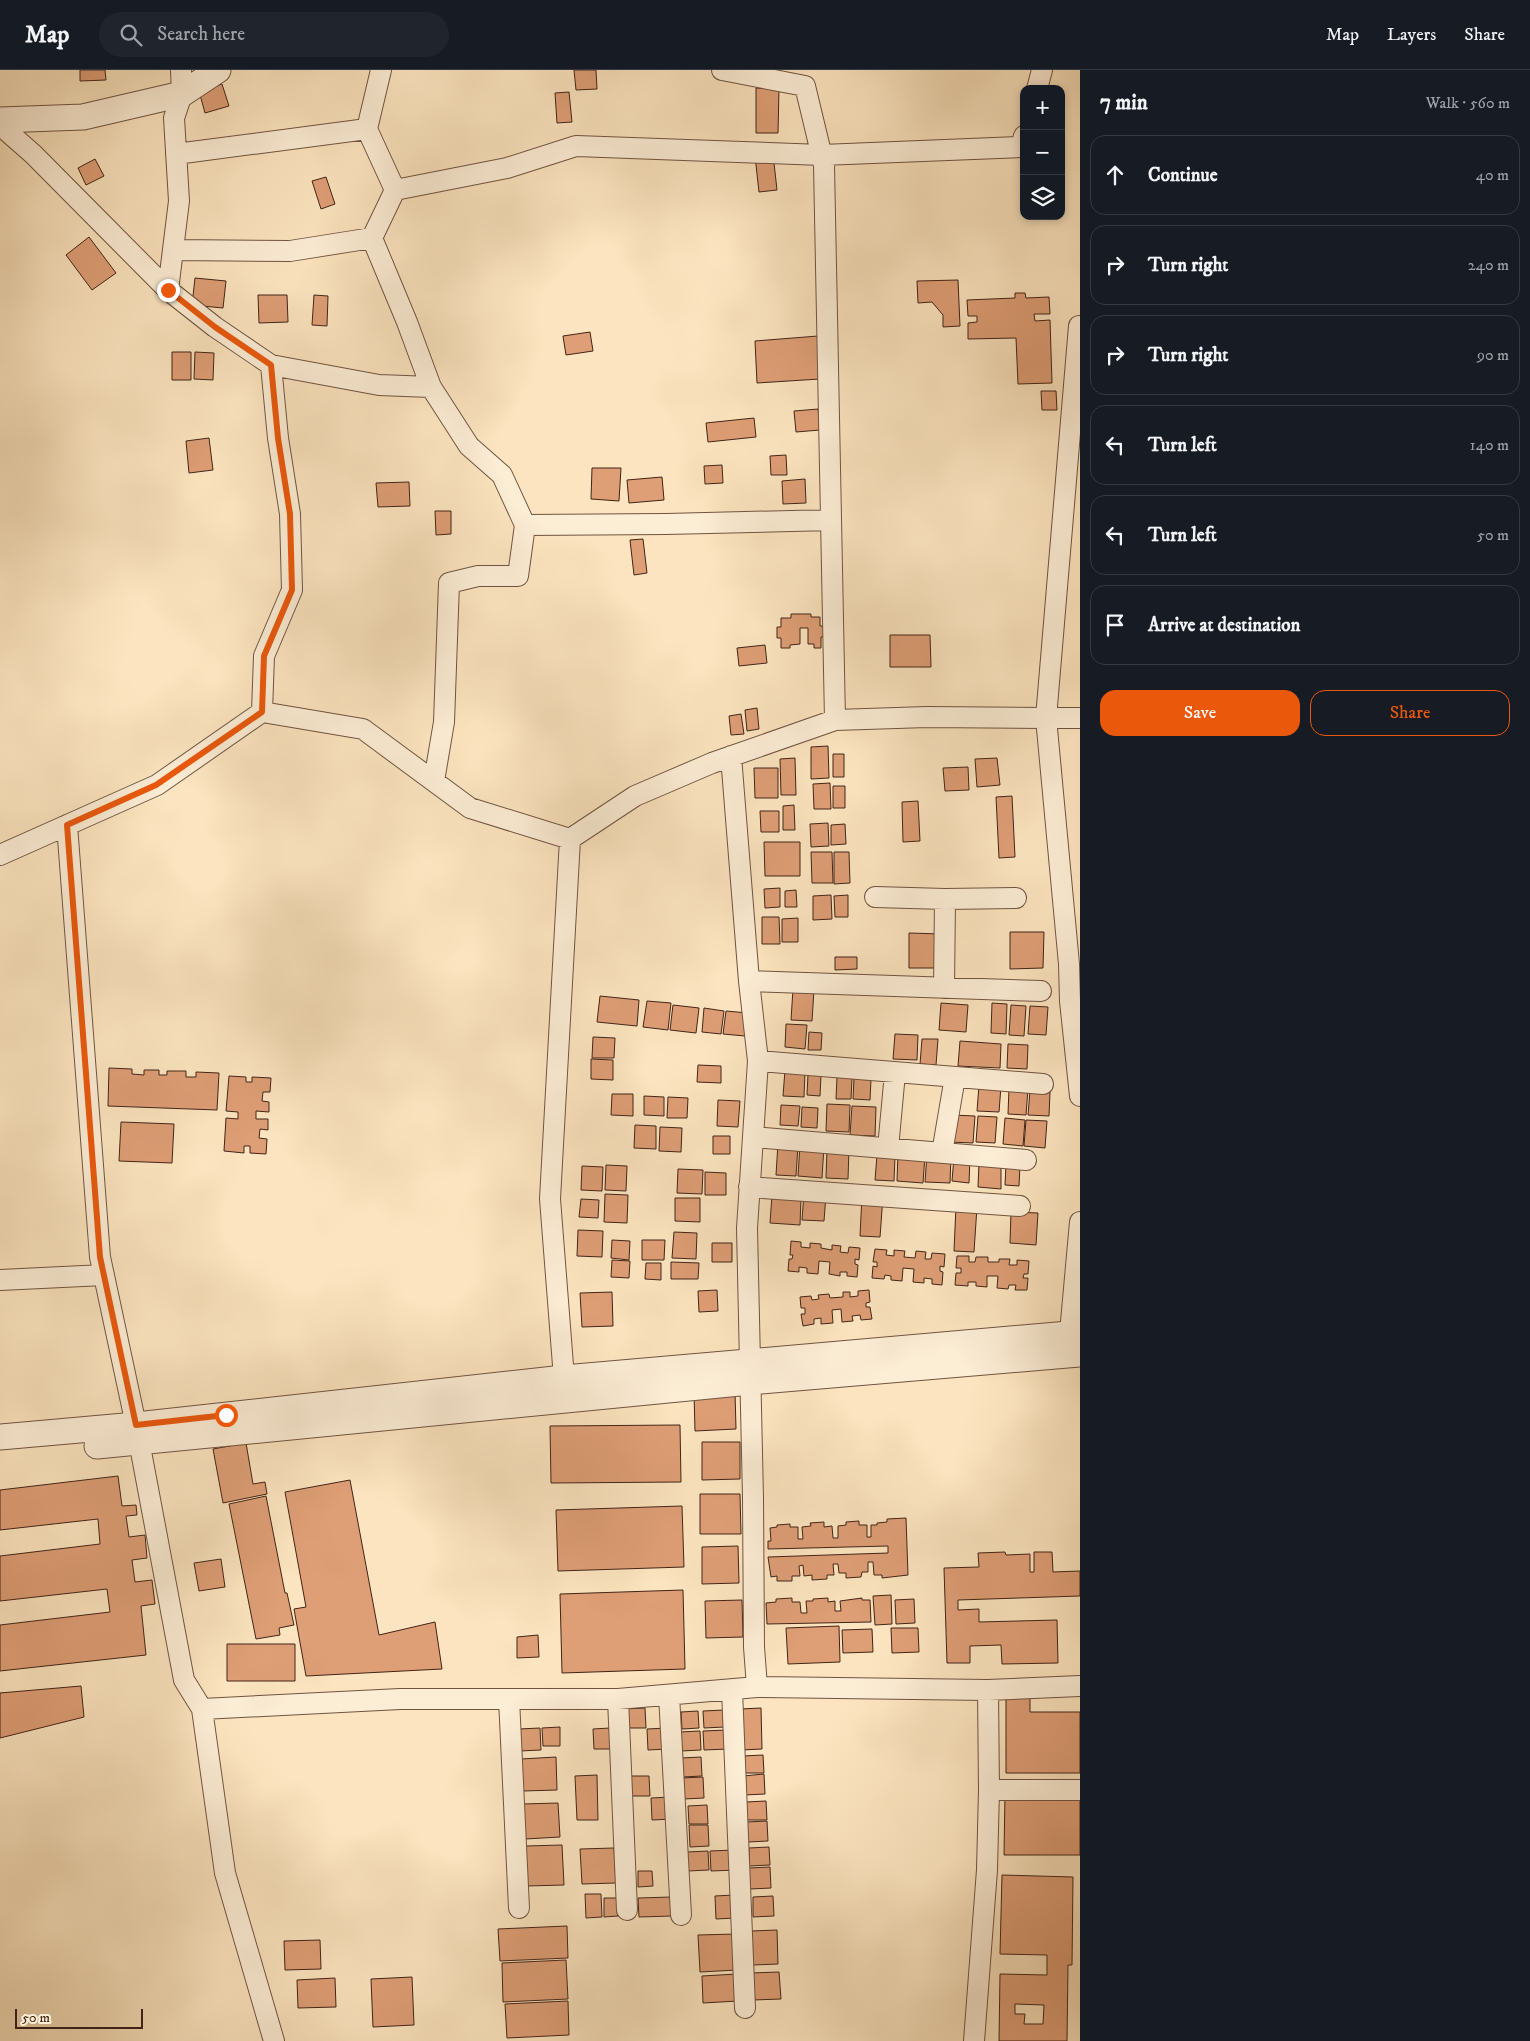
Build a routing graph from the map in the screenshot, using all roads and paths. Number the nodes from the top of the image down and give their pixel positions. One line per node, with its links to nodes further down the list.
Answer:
1 (218, 70): 5 (street)
2 (381, 70): 9 (street)
3 (722, 70): 12 (street)
4 (1042, 70): 6 (street)
5 (181, 82): 7 (street); 11 (street)
6 (1038, 85)
7 (0, 120)
8 (0, 125): 16 (street)
9 (367, 129): 11 (street); 13 (street)
10 (1020, 147): 12 (street)
11 (176, 154): 15 (street)
12 (822, 155): 13 (street); 20 (street)
13 (396, 190): 14 (street)
14 (372, 238): 15 (street); 19 (street)
15 (173, 250): 16 (street)
16 (168, 290): 18 (street)
17 (1079, 333): 22 (street)
18 (271, 365): 19 (street); 23 (street)
19 (431, 386): 21 (street)
20 (832, 520): 21 (street); 26 (street)
21 (525, 525): 28 (street)
22 (1072, 528): 24 (street)
23 (262, 712): 28 (street); 29 (street)
24 (1046, 718): 25 (street); 26 (street); 35 (street)
25 (1080, 718)
26 (836, 720): 27 (street)
27 (732, 756): 30 (street); 36 (street)
28 (434, 781): 30 (street)
29 (67, 825): 31 (street); 51 (street)
30 (570, 839): 55 (street)
31 (0, 855)
32 (875, 897): 34 (street)
33 (1016, 898): 34 (street)
34 (945, 899): 37 (street)
35 (1072, 909): 43 (street)
36 (749, 981): 37 (street); 39 (street)
37 (944, 988): 38 (street)
38 (1041, 991)
39 (758, 1061): 40 (street); 44 (street)
40 (895, 1072): 41 (street); 45 (street)
41 (955, 1077): 42 (street); 46 (street)
42 (1043, 1084)
43 (1080, 1096)
44 (753, 1137): 45 (street); 48 (street)
45 (888, 1148): 46 (street)
46 (942, 1153): 47 (street)
47 (1026, 1160)
48 (749, 1187): 49 (street); 54 (street)
49 (1020, 1206)
50 (1080, 1222): 53 (street)
51 (104, 1274): 52 (street); 56 (street)
52 (0, 1280)
53 (1077, 1340): 54 (street)
54 (750, 1372): 55 (street); 56 (street); 60 (street)
55 (564, 1378): 56 (street)
56 (137, 1434): 57 (street); 58 (street); 66 (street)
57 (0, 1437)
58 (0, 1454)
59 (1080, 1686): 62 (street)
60 (757, 1688): 61 (street); 62 (street)
61 (732, 1690): 63 (street); 72 (street)
62 (988, 1690): 67 (street)
63 (669, 1695): 65 (street); 71 (street)
64 (509, 1699): 65 (street); 66 (street); 69 (street)
65 (618, 1699): 70 (street)
66 (202, 1709): 73 (street)
67 (989, 1790): 68 (street); 74 (street)
68 (1080, 1790)
69 (519, 1908)
70 (627, 1910)
71 (681, 1915)
72 (745, 2008)
73 (274, 2041)
74 (974, 2041)

